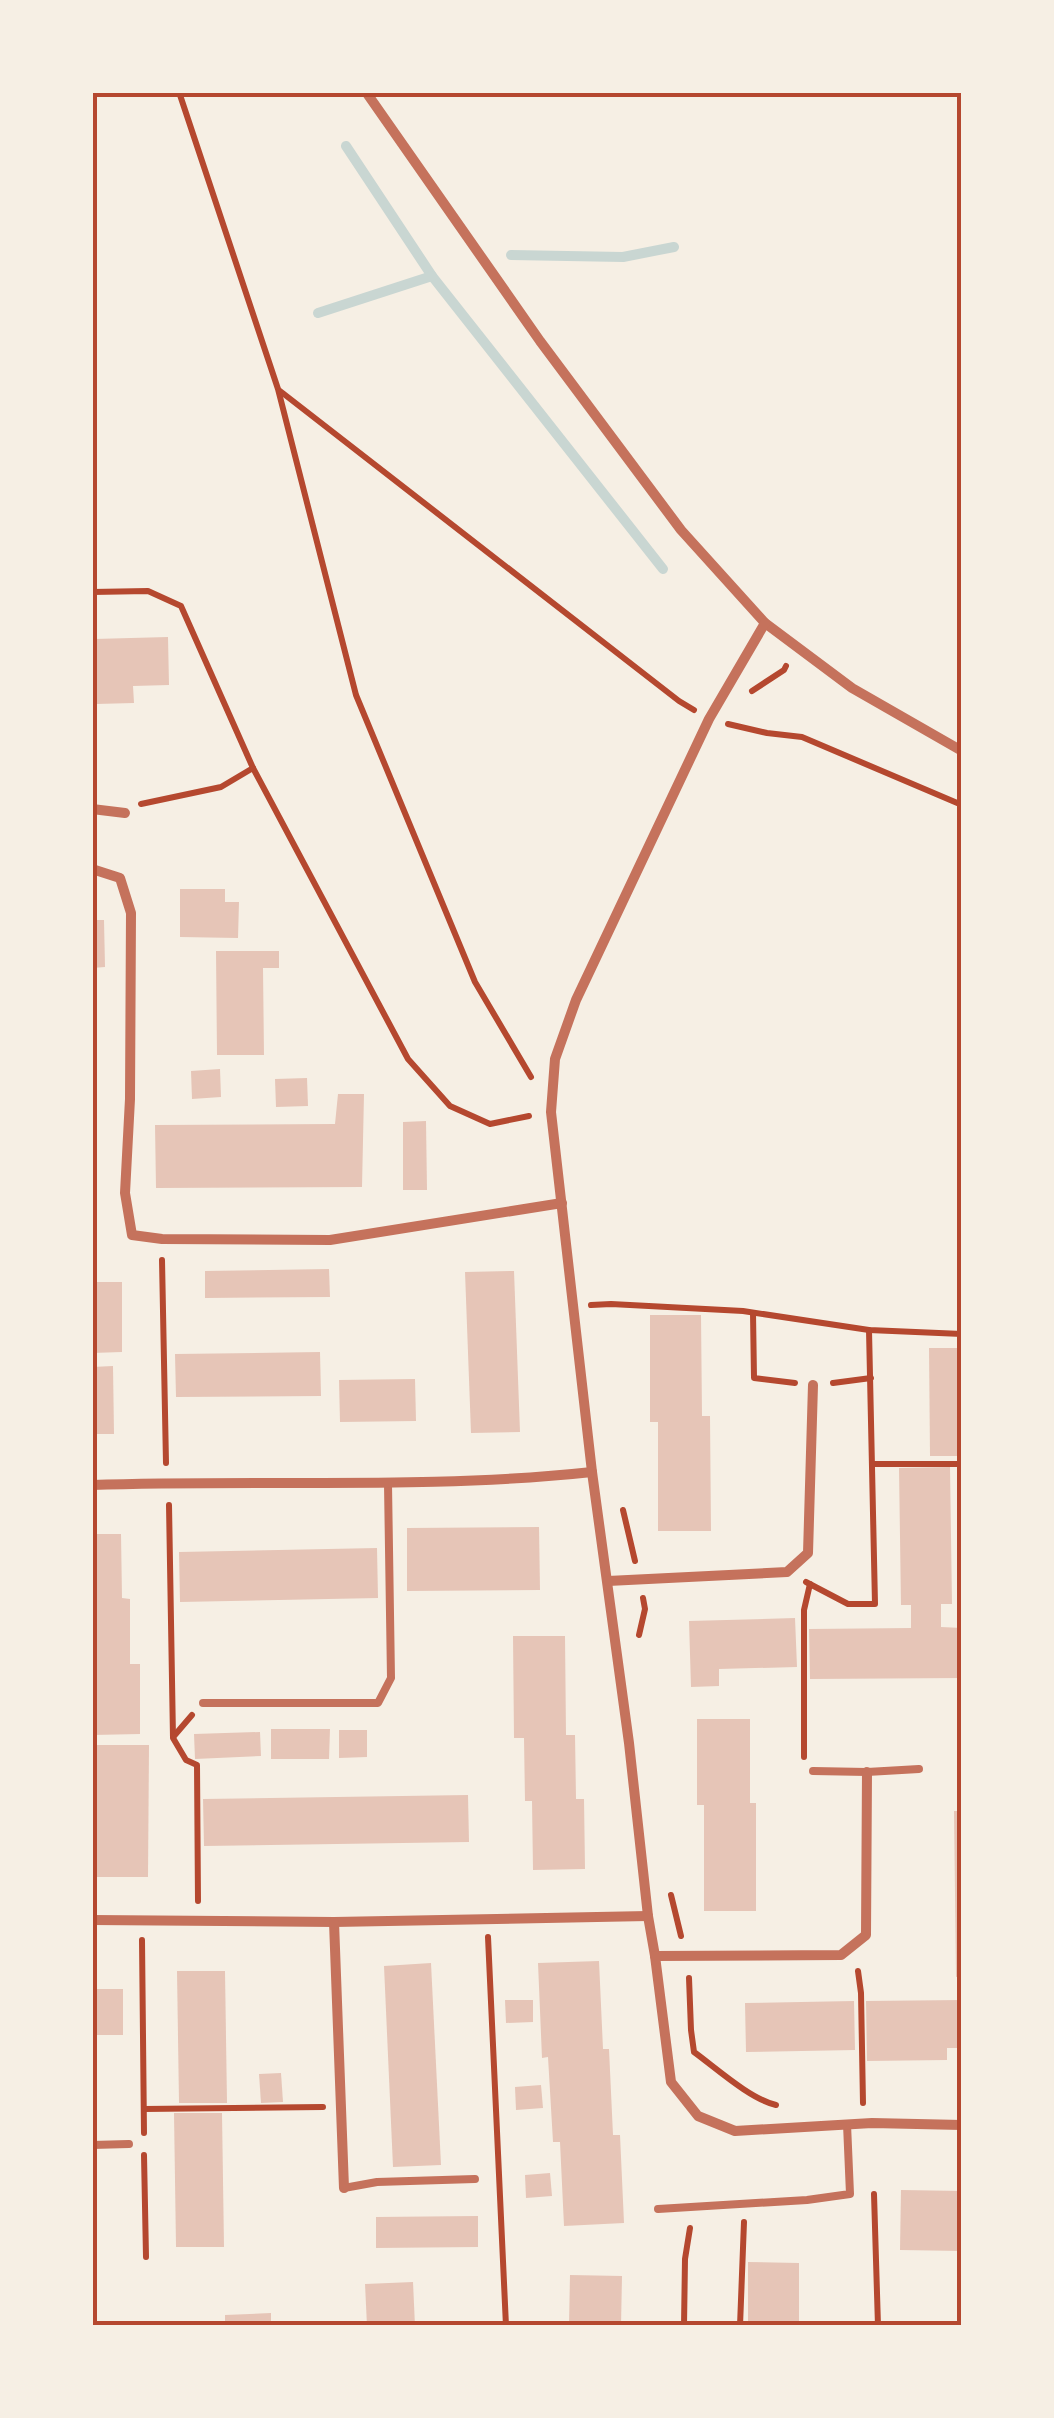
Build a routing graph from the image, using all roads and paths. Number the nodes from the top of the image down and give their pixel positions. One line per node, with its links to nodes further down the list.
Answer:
1 (179, 92): 3 (path)
2 (366, 92): 5 (street)
3 (278, 389): 9 (path); 17 (path)
4 (92, 592): 12 (path)
5 (765, 623): 6 (street); 9 (street)
6 (794, 644): 7 (path); 11 (street)
7 (750, 693)
8 (740, 708): 10 (path)
9 (709, 719): 10 (path); 17 (street)
10 (730, 724): 13 (path)
11 (962, 751)
12 (252, 768): 15 (path); 17 (path)
13 (962, 805)
14 (92, 809): 15 (street)
15 (125, 812)
16 (92, 869): 19 (street)
17 (551, 1112): 18 (street)
18 (562, 1203): 19 (street); 22 (street)
19 (162, 1239): 31 (path)
20 (594, 1287): 21 (path)
21 (596, 1305): 22 (path); 23 (path)
22 (575, 1306): 30 (street)
23 (753, 1312): 24 (path); 27 (path)
24 (869, 1330): 25 (path); 26 (path)
25 (962, 1334)
26 (871, 1378): 27 (path); 28 (path)
27 (812, 1385): 35 (street)
28 (872, 1464): 29 (path); 38 (path)
29 (962, 1464)
30 (592, 1472): 32 (street); 37 (street)
31 (166, 1482): 32 (street); 33 (street)
32 (388, 1484): 40 (lane)
33 (92, 1486)
34 (620, 1496): 36 (path)
35 (787, 1572): 36 (street); 38 (path)
36 (639, 1580): 37 (street); 39 (path)
37 (608, 1582): 45 (street)
38 (810, 1584): 42 (path)
39 (640, 1652)
40 (203, 1703)
41 (918, 1769): 43 (lane)
42 (814, 1771): 43 (lane)
43 (867, 1772): 50 (street)
44 (669, 1887): 52 (path)
45 (648, 1916): 48 (street); 51 (street)
46 (143, 1919): 47 (street); 49 (street); 55 (path)
47 (92, 1920)
48 (487, 1920): 49 (street); 68 (path)
49 (334, 1922): 54 (street)
50 (854, 1944): 52 (street); 57 (path)
51 (656, 1956): 52 (street); 56 (street)
52 (685, 1956): 53 (path)
53 (790, 2104)
54 (341, 2106): 55 (path); 63 (street)
55 (144, 2109): 67 (path)
56 (848, 2124): 57 (street); 64 (lane)
57 (863, 2124): 58 (street)
58 (962, 2124)
59 (129, 2144): 60 (lane)
60 (92, 2145)
61 (874, 2178): 71 (path)
62 (476, 2179): 63 (lane)
63 (344, 2188)
64 (744, 2204): 65 (lane); 70 (path)
65 (694, 2207): 66 (lane); 69 (path)
66 (658, 2209)
67 (146, 2257)
68 (506, 2326)
69 (684, 2326)
70 (740, 2326)
71 (878, 2326)

